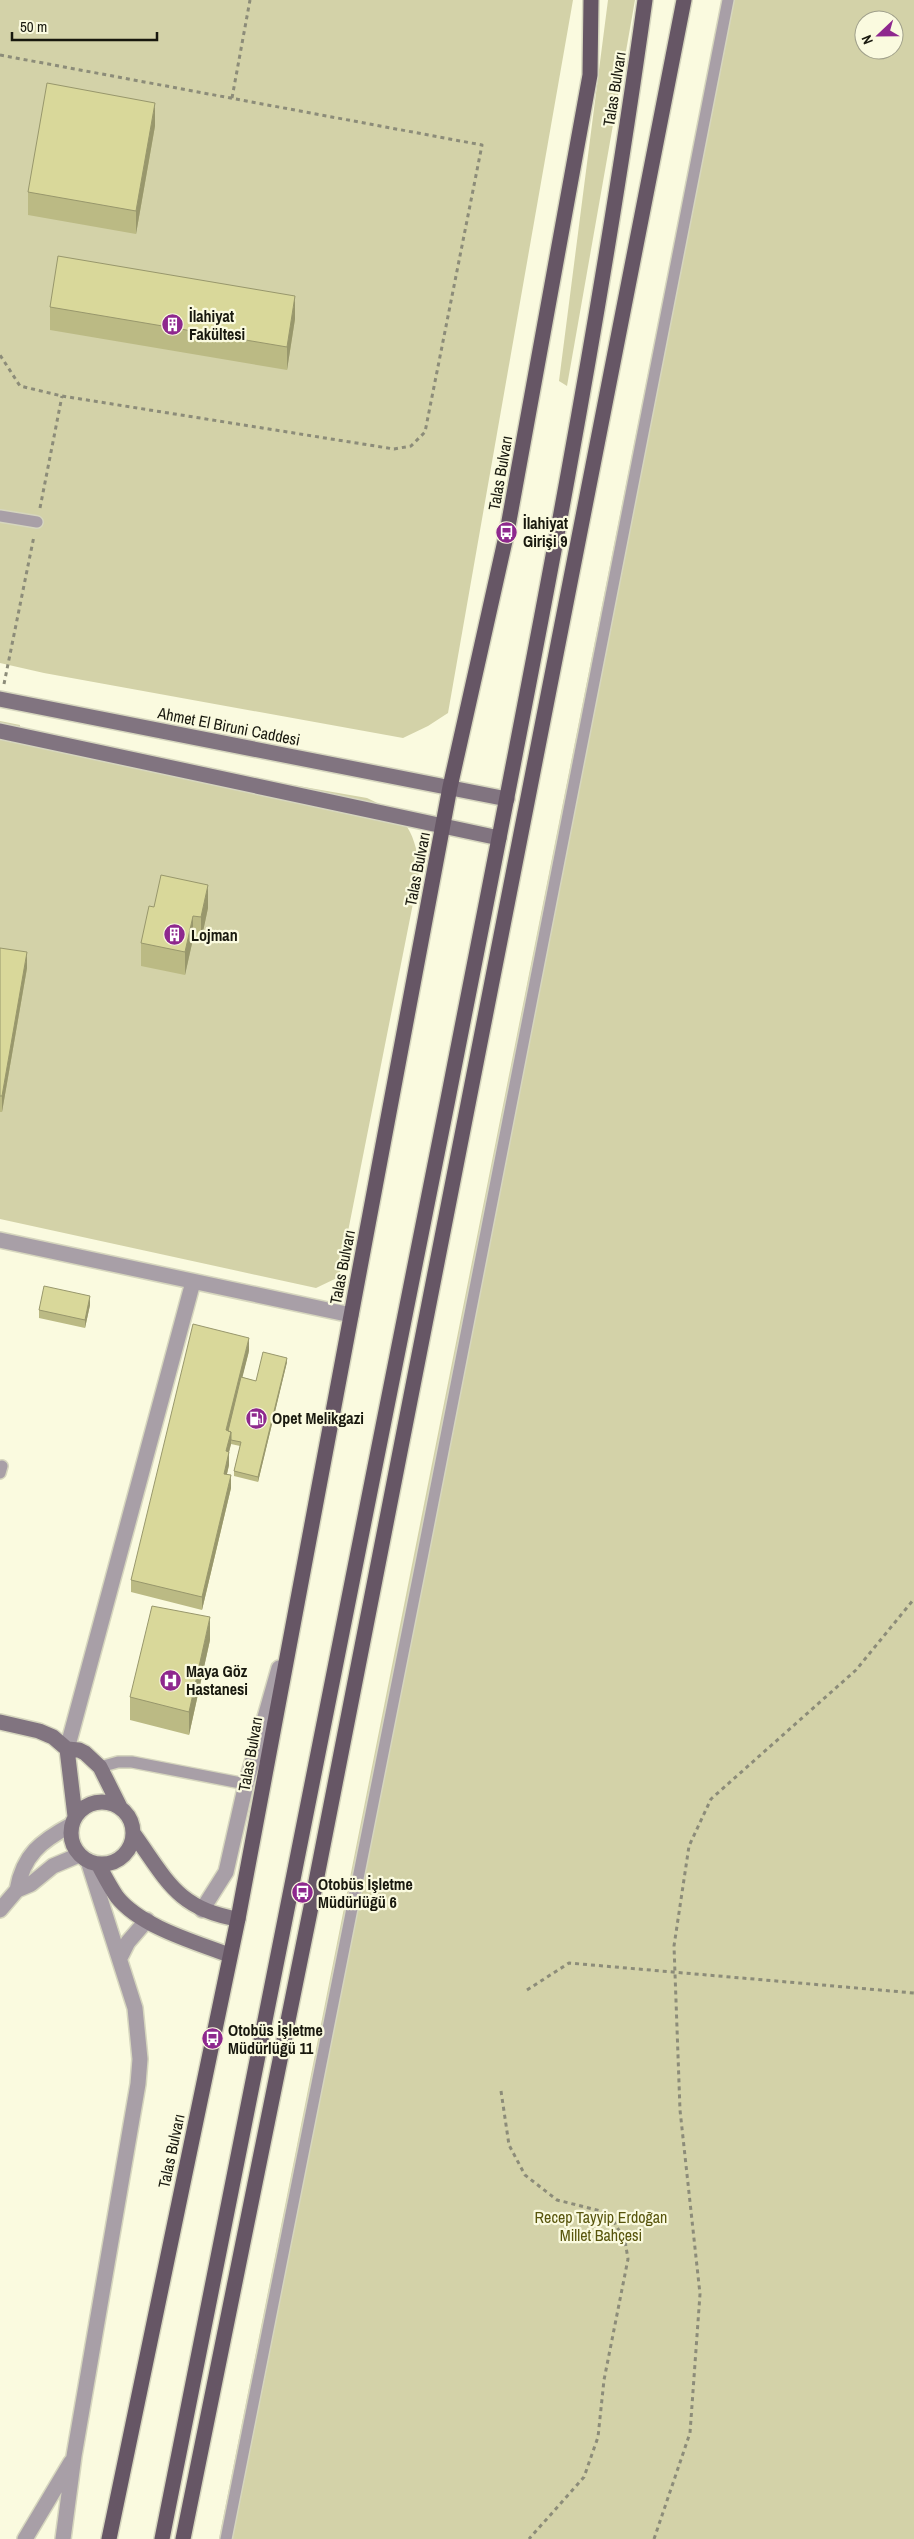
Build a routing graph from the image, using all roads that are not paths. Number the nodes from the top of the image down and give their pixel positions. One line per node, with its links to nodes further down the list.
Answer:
1 (591, 0): 9 (main road, Talas Bulvarı)
2 (645, 0): 10 (main road, Talas Bulvarı)
3 (684, 0): 37 (main road)
4 (728, 0): 38 (lane)
5 (0, 516): 6 (lane)
6 (37, 522)
7 (1, 699): 9 (street, Ahmet El Biruni Caddesi)
8 (0, 731): 11 (street)
9 (450, 787): 10 (street, Ahmet El Biruni Caddesi); 11 (main road, Talas Bulvarı)
10 (507, 799): 12 (main road, Talas Bulvarı)
11 (443, 826): 12 (street); 15 (main road, Talas Bulvarı)
12 (499, 838): 36 (main road, Talas Bulvarı)
13 (0, 1240): 14 (street)
14 (193, 1282): 15 (street); 18 (street)
15 (351, 1315): 16 (main road, Talas Bulvarı)
16 (292, 1623): 20 (street); 28 (main road, Talas Bulvarı)
17 (0, 1722): 18 (street)
18 (67, 1749): 19 (street); 22 (street)
19 (100, 1767): 20 (lane); 21 (street)
20 (246, 1784): 27 (street)
21 (120, 1807): 22 (street); 23 (street)
22 (73, 1820): 24 (street); 25 (street)
23 (133, 1833): 24 (street); 27 (street)
24 (88, 1860): 25 (street); 29 (street); 31 (street)
25 (17, 1890): 26 (street)
26 (0, 1910)
27 (202, 1910): 28 (street)
28 (238, 1919): 30 (main road, Talas Bulvarı)
29 (147, 1920): 30 (street); 31 (street)
30 (229, 1955): 35 (main road, Talas Bulvarı)
31 (120, 1958): 32 (street)
32 (74, 2456): 33 (street); 34 (street)
33 (24, 2539)
34 (63, 2539)
35 (109, 2539)
36 (162, 2539)
37 (183, 2539)
38 (226, 2539)

